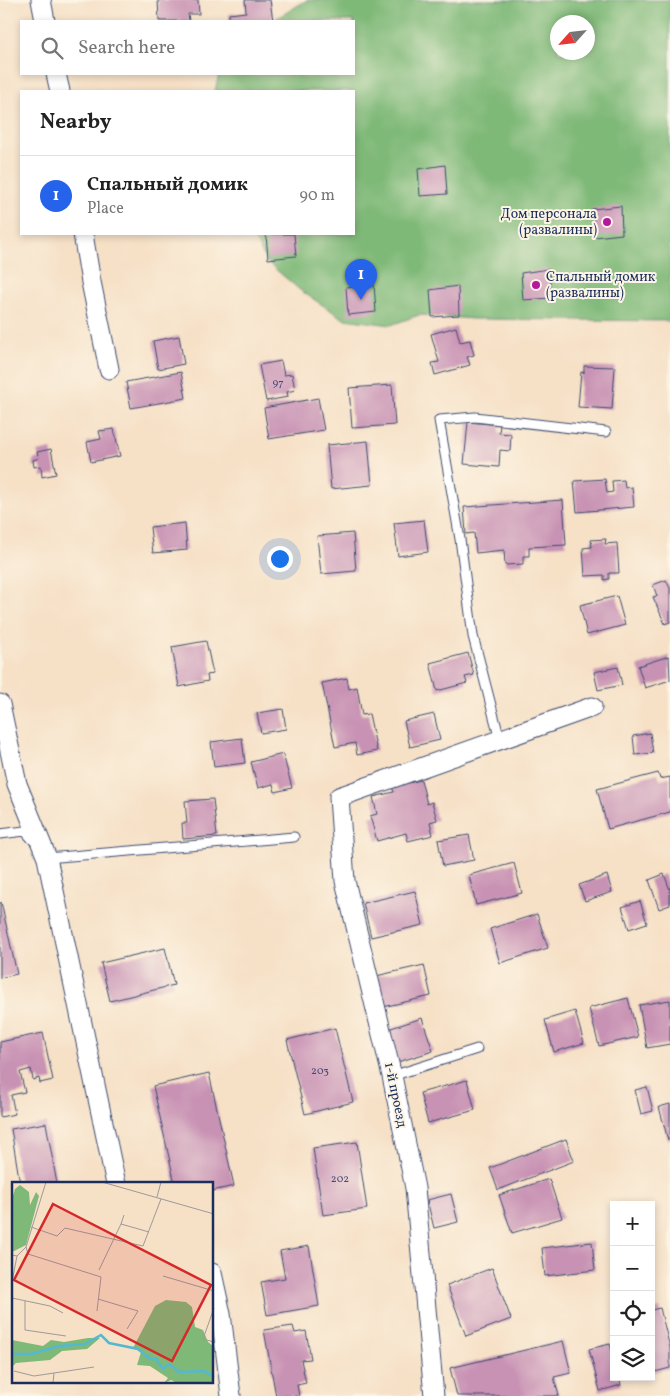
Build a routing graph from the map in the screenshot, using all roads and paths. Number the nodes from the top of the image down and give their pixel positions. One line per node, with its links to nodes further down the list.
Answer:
1 (41, 0): 2 (street)
2 (46, 20)
3 (56, 75): 4 (street)
4 (60, 90)
5 (83, 235): 6 (street)
6 (109, 369)
7 (606, 432): 10 (lane)
8 (0, 704): 13 (street)
9 (592, 707): 10 (street)
10 (500, 740): 15 (street, 1-й проезд)
11 (0, 834): 13 (lane)
12 (294, 838): 13 (lane)
13 (48, 858): 16 (street)
14 (476, 1049): 15 (lane)
15 (392, 1076): 19 (street, 1-й проезд)
16 (116, 1182)
17 (214, 1282): 18 (street)
18 (231, 1396)
19 (434, 1396)

